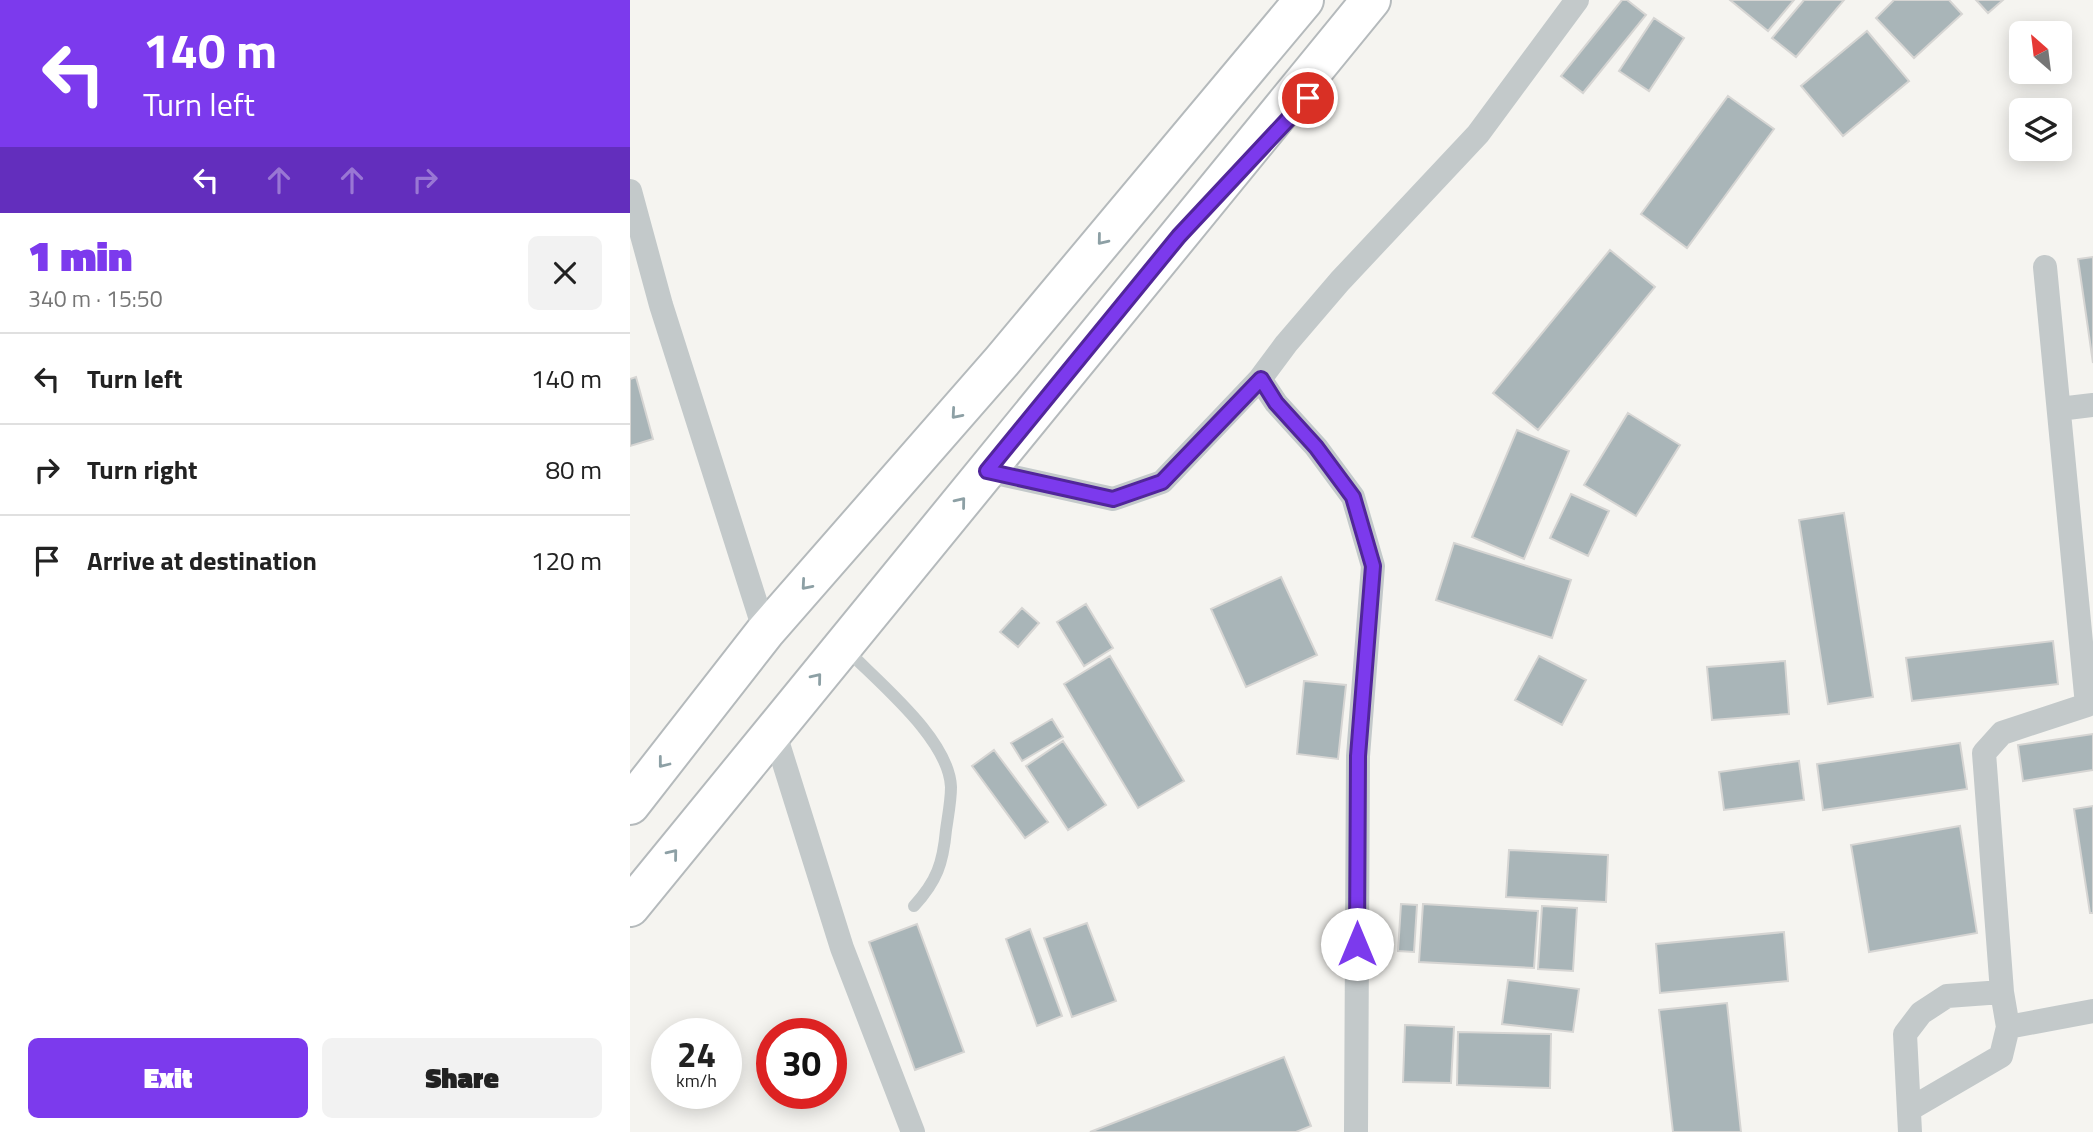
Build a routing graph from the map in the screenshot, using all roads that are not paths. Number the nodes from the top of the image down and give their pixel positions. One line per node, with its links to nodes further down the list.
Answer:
1 (1270, 0): 7 (highway)
2 (1304, 0): 7 (highway)
3 (1371, 0): 8 (highway)
4 (1401, 0): 8 (highway)
5 (1577, 0): 11 (street)
6 (630, 191): 16 (street)
7 (1126, 210): 10 (highway, one-way to 10)
8 (1179, 236): 12 (highway)
9 (2045, 267): 14 (street)
10 (1002, 362): 12 (highway); 16 (highway, one-way to 16)
11 (1261, 379): 15 (street); 28 (street)
12 (1048, 396): 15 (highway)
13 (2093, 405): 14 (street)
14 (2059, 409): 18 (street)
15 (987, 471): 17 (highway, one-way to 15)
16 (765, 632): 20 (highway, one-way to 20)
17 (843, 646): 19 (highway, one-way to 17); 21 (lane)
18 (2090, 704): 23 (street)
19 (774, 731): 22 (highway, one-way to 19); 27 (street)
20 (630, 805)
21 (914, 906)
22 (630, 907)
23 (2002, 992): 25 (street); 26 (street)
24 (2093, 1011): 25 (street)
25 (2008, 1027): 26 (street)
26 (1910, 1121)
27 (913, 1132)
28 (1356, 1132)

